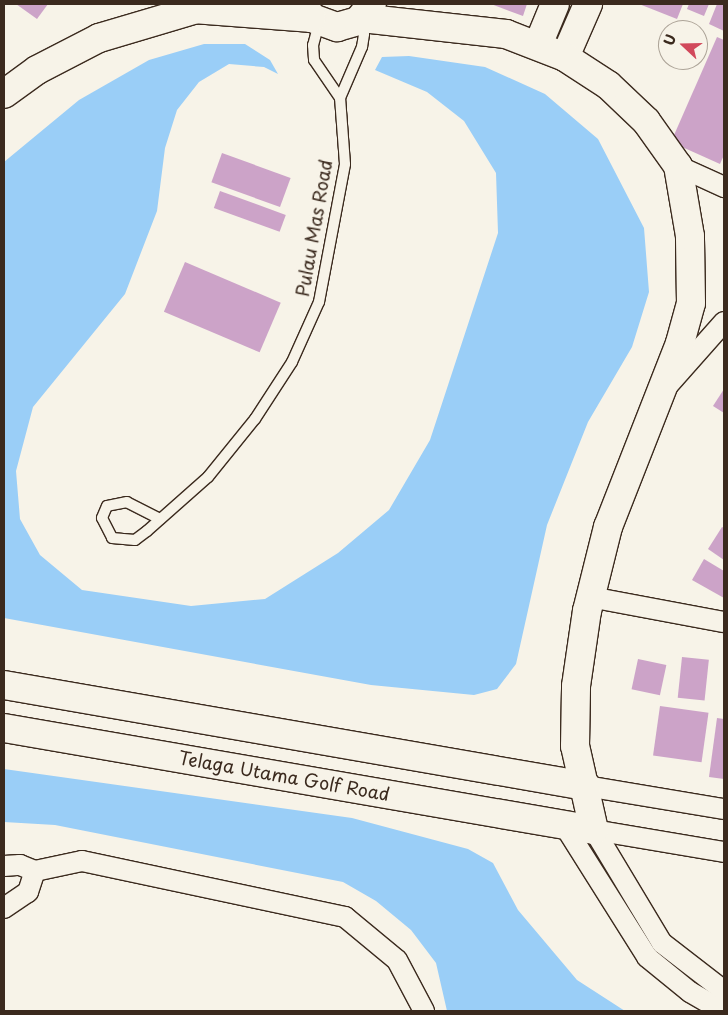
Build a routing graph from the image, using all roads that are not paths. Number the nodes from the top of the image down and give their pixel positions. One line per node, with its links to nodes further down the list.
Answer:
1 (428, 4): 7 (main road)
2 (555, 4): 8 (main road)
3 (588, 4): 9 (main road)
4 (204, 6): 6 (main road); 10 (main road)
5 (364, 14): 6 (main road); 7 (main road); 11 (lane, Pulau Mas Road)
6 (311, 15): 11 (lane)
7 (466, 27): 8 (main road)
8 (538, 45): 9 (main road)
9 (565, 57): 12 (main road)
10 (4, 94)
11 (340, 98): 16 (lane, Pulau Mas Road)
12 (678, 166): 13 (street); 15 (main road)
13 (724, 187)
14 (724, 322): 15 (street)
15 (662, 393): 17 (main road)
16 (160, 519): 16 (lane, Pulau Mas Road)
17 (590, 597): 18 (street); 21 (main road)
18 (724, 622)
19 (4, 685): 22 (main road)
20 (4, 728): 25 (main road, Telaga Utama Golf Road)
21 (575, 746): 22 (main road); 23 (main road)
22 (557, 782): 23 (main road); 25 (main road)
23 (586, 786): 24 (street); 26 (main road)
24 (724, 809)
25 (564, 825): 26 (main road, Telaga Utama Golf Road); 33 (street)
26 (594, 830): 27 (street); 31 (street)
27 (724, 852)
28 (4, 866): 29 (street)
29 (35, 870): 30 (street); 32 (street)
30 (4, 908)
31 (724, 991)
32 (424, 1011)
33 (723, 1011)

